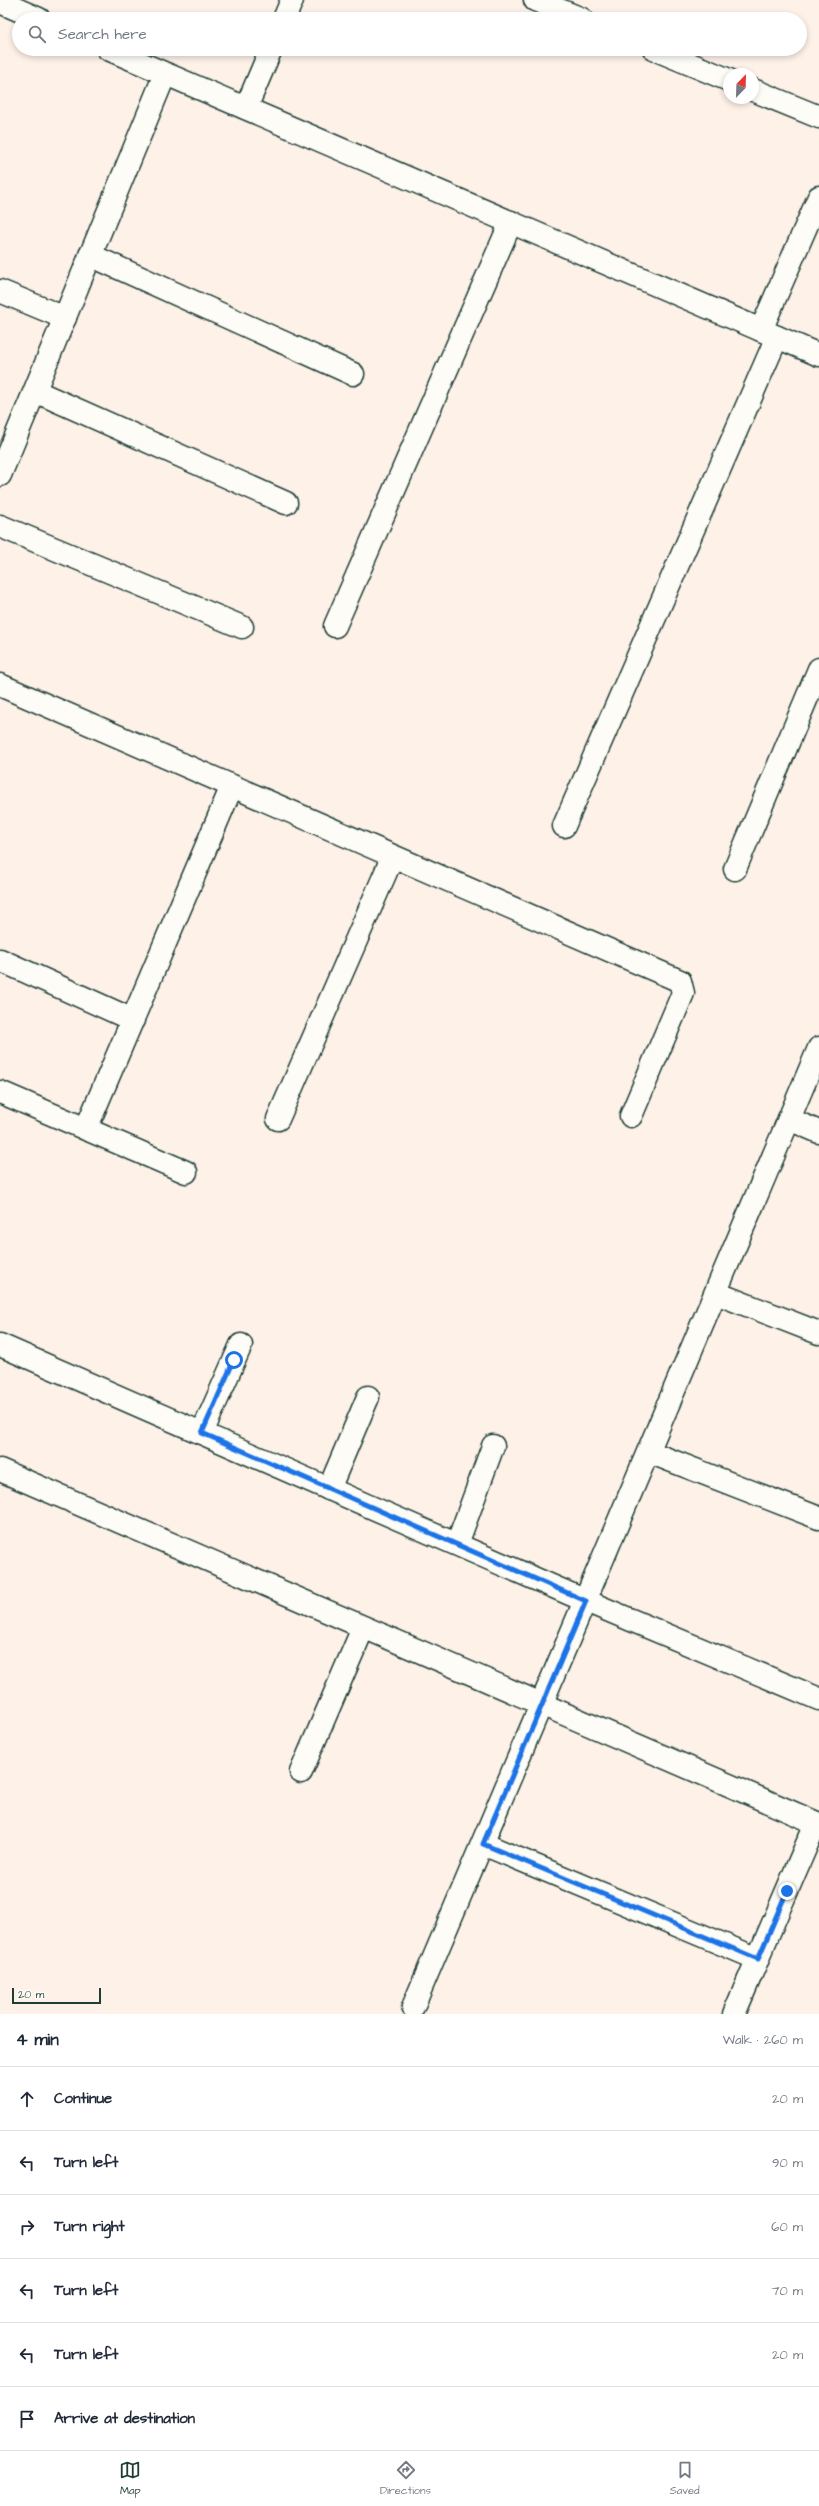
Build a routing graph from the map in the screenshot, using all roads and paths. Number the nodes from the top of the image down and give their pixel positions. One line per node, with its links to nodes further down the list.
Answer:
1 (292, 0): 5 (street)
2 (536, 0): 6 (street)
3 (0, 2): 4 (street)
4 (22, 12)
5 (287, 12)
6 (565, 12)
7 (124, 56): 10 (street)
8 (268, 56): 13 (street)
9 (671, 56): 11 (street)
10 (165, 74): 13 (street); 17 (street)
11 (723, 78)
12 (759, 92): 14 (street)
13 (246, 108): 16 (street)
14 (819, 117)
15 (819, 197): 20 (street)
16 (510, 222): 20 (street); 27 (street)
17 (90, 255): 19 (street); 22 (street)
18 (0, 291): 19 (street)
19 (65, 318): 23 (street)
20 (769, 334): 21 (street); 32 (street)
21 (819, 355)
22 (353, 374)
23 (34, 391): 24 (street); 25 (street)
24 (0, 474)
25 (286, 502)
26 (0, 526): 28 (street)
27 (335, 626)
28 (242, 627)
29 (819, 669): 34 (street)
30 (0, 685): 31 (street)
31 (232, 786): 36 (street); 39 (street)
32 (564, 826)
33 (389, 865): 40 (street)
34 (735, 869)
35 (0, 960): 36 (street)
36 (133, 1020): 42 (street)
37 (819, 1048): 41 (street)
38 (0, 1092): 42 (street)
39 (631, 1116)
40 (278, 1119)
41 (789, 1119): 43 (street); 45 (street)
42 (86, 1129): 44 (street)
43 (819, 1132)
44 (186, 1172)
45 (716, 1293): 46 (street); 52 (street)
46 (819, 1333)
47 (0, 1345): 50 (street)
48 (241, 1345): 50 (street)
49 (368, 1397): 54 (street)
50 (202, 1433): 54 (street)
51 (493, 1446): 56 (street)
52 (649, 1452): 55 (street); 57 (street)
53 (0, 1470): 58 (street)
54 (329, 1489): 56 (street)
55 (819, 1518)
56 (456, 1544): 57 (street)
57 (586, 1601): 59 (street); 60 (street)
58 (363, 1628): 60 (street); 61 (street)
59 (819, 1700)
60 (541, 1706): 62 (street); 63 (street)
61 (301, 1772)
62 (818, 1823): 64 (street)
63 (483, 1844): 64 (street); 65 (street)
64 (758, 1959): 66 (street)
65 (413, 2007)
66 (734, 2014)

